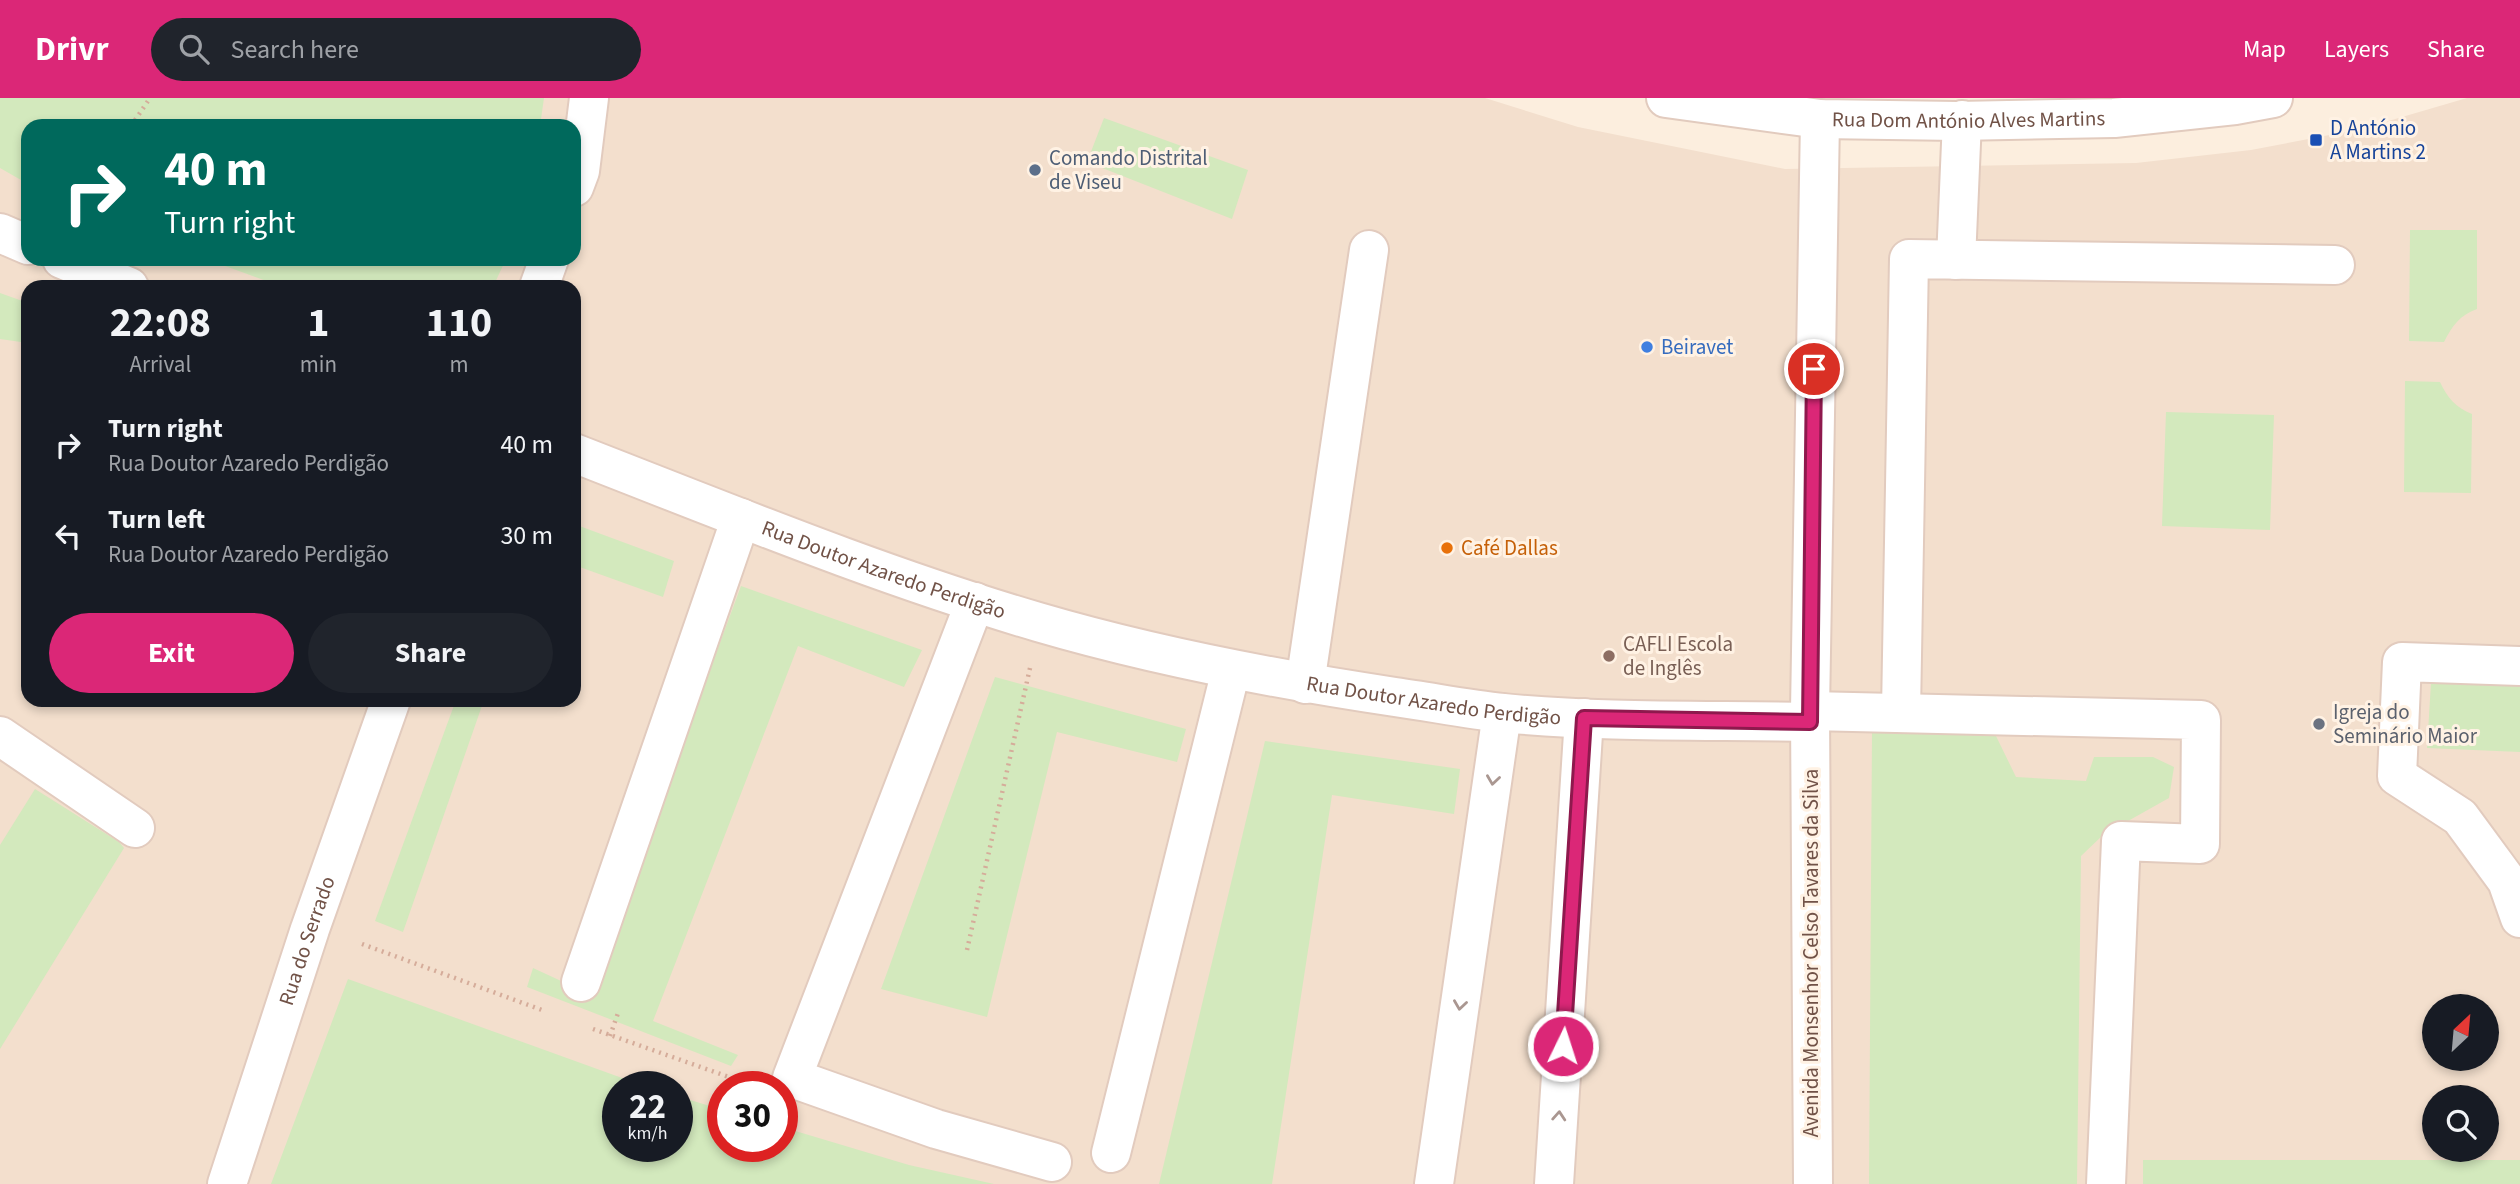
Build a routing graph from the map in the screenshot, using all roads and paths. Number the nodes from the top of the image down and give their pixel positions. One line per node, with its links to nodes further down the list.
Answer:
1 (150, 98): 6 (path)
2 (589, 98): 8 (street)
3 (1666, 98): 7 (street, Rua Dom António Alves Martins)
4 (2273, 98): 5 (street, Rua Dom António Alves Martins)
5 (1959, 113): 7 (street, Rua Dom António Alves Martins); 12 (street)
6 (136, 119)
7 (1820, 119): 26 (street)
8 (581, 163)
9 (0, 233): 10 (street)
10 (21, 242)
11 (1369, 250): 22 (street)
12 (1956, 260): 13 (street); 24 (street)
13 (2335, 265)
14 (79, 266): 15 (street)
15 (112, 280)
16 (581, 456): 17 (street, Rua Doutor Azaredo Perdigão)
17 (741, 518): 18 (street, Rua Doutor Azaredo Perdigão); 32 (street)
18 (975, 602): 19 (street, Rua Doutor Azaredo Perdigão); 34 (street)
19 (1040, 622): 21 (street, Rua Doutor Azaredo Perdigão); 31 (path)
20 (2520, 666): 30 (street)
21 (1231, 670): 22 (street, Rua Doutor Azaredo Perdigão); 33 (street)
22 (1305, 684): 25 (street, Rua Doutor Azaredo Perdigão)
23 (389, 707): 35 (street, Rua do Serrado)
24 (1901, 712): 26 (street, Rua Doutor Azaredo Perdigão); 39 (street, Rua Doutor Azaredo Perdigão)
25 (1502, 713): 27 (street, Rua Doutor Azaredo Perdigão); 36 (street, one-way to 36)
26 (1810, 716): 27 (street, Rua Doutor Azaredo Perdigão); 38 (street, Avenida Monsenhor Celso Tavares da Silva)
27 (1584, 718): 37 (street, one-way to 27)
28 (0, 736): 29 (street)
29 (135, 828)
30 (2520, 918)
31 (967, 950)
32 (581, 982)
33 (1111, 1153)
34 (1052, 1162)
35 (227, 1184)
36 (1434, 1184)
37 (1555, 1184)
38 (1813, 1184)
39 (2106, 1184)

